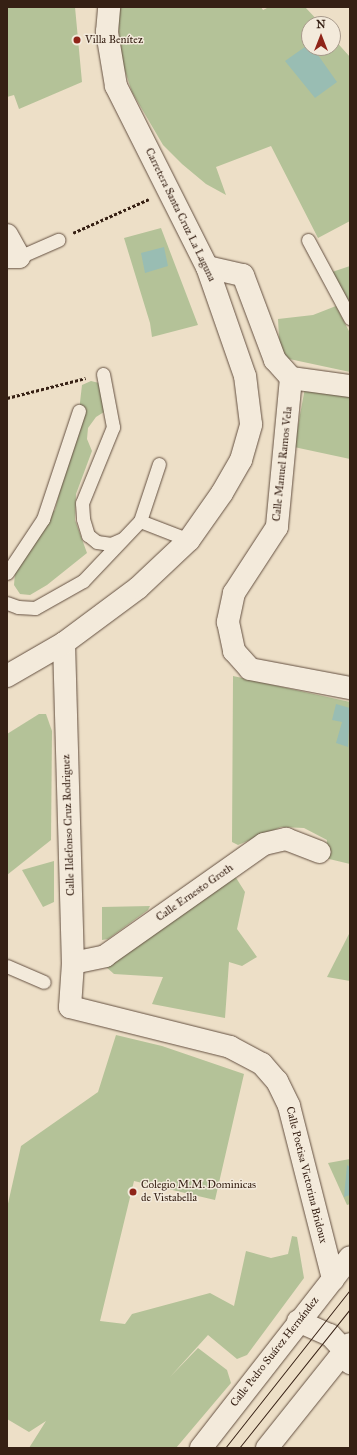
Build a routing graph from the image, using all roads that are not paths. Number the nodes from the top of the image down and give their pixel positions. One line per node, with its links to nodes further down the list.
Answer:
1 (109, 7): 6 (street, Carretera Santa Cruz La Laguna)
2 (7, 235): 5 (street)
3 (58, 240): 5 (lane)
4 (308, 240): 7 (lane)
5 (13, 257)
6 (207, 267): 9 (street); 15 (street, Carretera Santa Cruz La Laguna)
7 (350, 318)
8 (103, 374): 14 (lane)
9 (291, 378): 10 (street); 20 (street, Calle Manuel Ramos Vela)
10 (350, 386)
11 (80, 411): 16 (lane)
12 (159, 464): 13 (lane)
13 (140, 522): 14 (lane); 15 (lane)
14 (122, 539): 17 (lane)
15 (189, 540): 18 (street, Carretera Santa Cruz La Laguna)
16 (7, 573)
17 (7, 603)
18 (64, 643): 19 (street, Carretera Santa Cruz La Laguna); 22 (street, Calle Ildefonso Cruz Rodriguez)
19 (7, 676)
20 (350, 688)
21 (320, 852): 22 (street, Calle Ernesto Groth)
22 (73, 962): 25 (street, Calle Ildefonso Cruz Rodriguez)
23 (7, 966): 24 (lane)
24 (44, 982)
25 (70, 1007): 27 (street, Calle Poetisa Victorina Bridoux)
26 (350, 1257): 27 (street, Calle Pedro Suárez Hernández)
27 (332, 1279): 28 (street, Calle Pedro Suárez Hernández)
28 (298, 1321): 29 (street); 30 (street, Calle Pedro Suárez Hernández)
29 (348, 1352): 31 (street)
30 (200, 1448)
31 (267, 1448)

